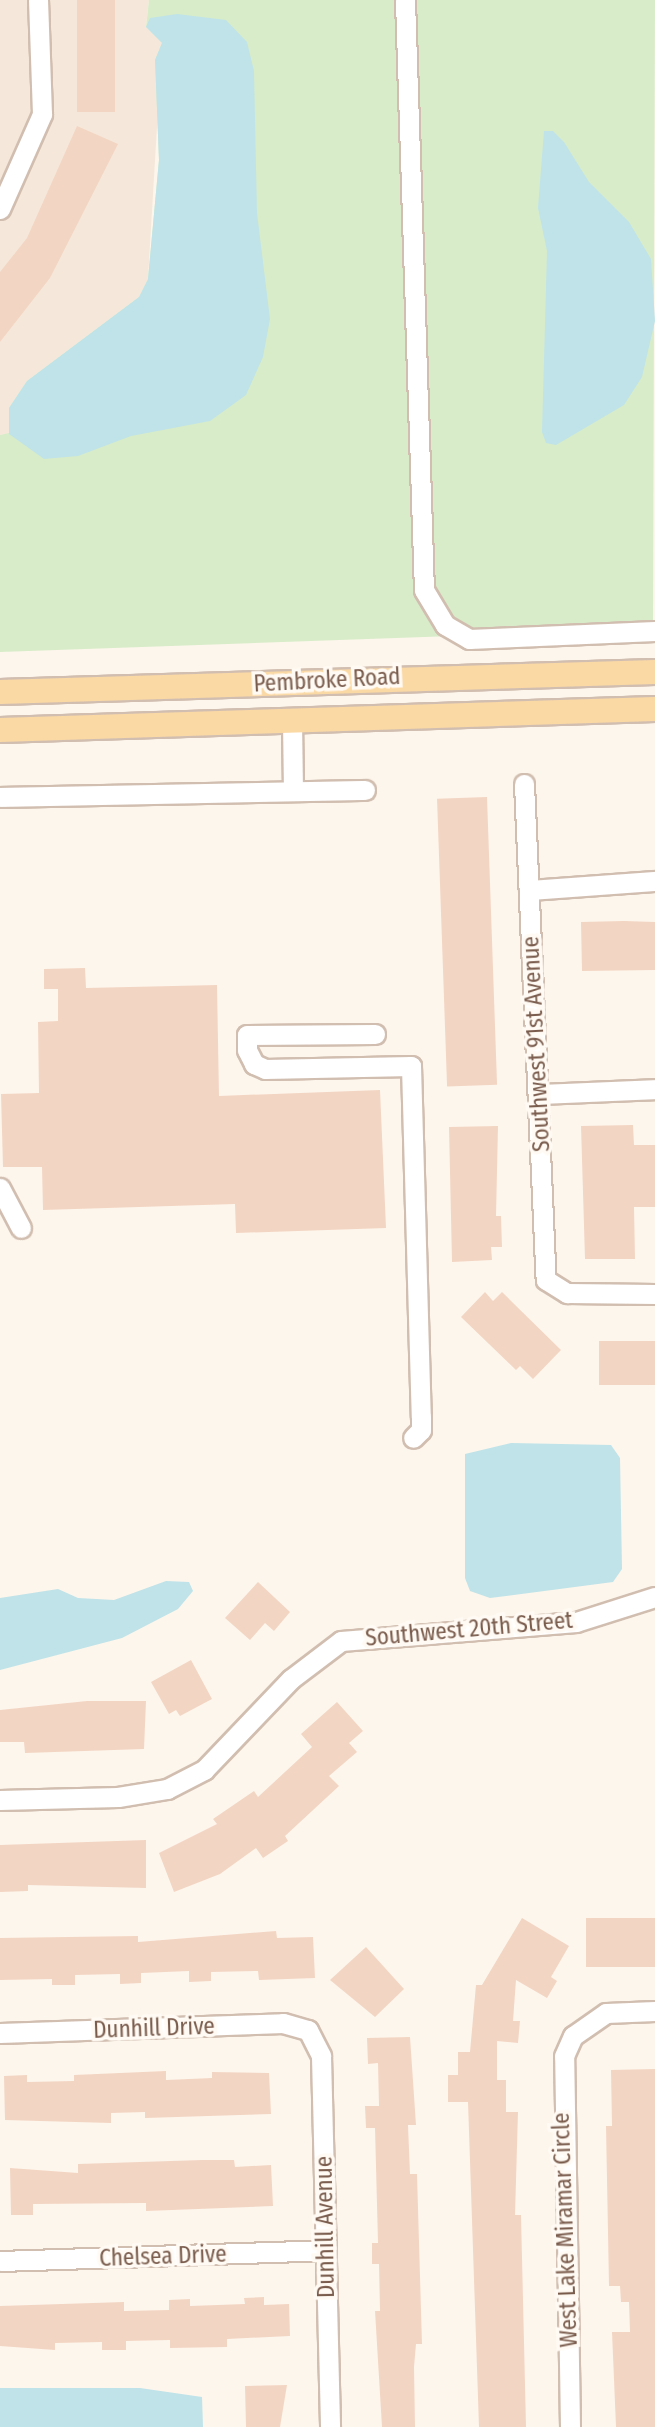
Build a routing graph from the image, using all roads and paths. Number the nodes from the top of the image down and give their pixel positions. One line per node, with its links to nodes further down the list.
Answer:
1 (38, 0): 3 (street)
2 (405, 0): 4 (street)
3 (0, 209)
4 (655, 631)
5 (655, 672): 6 (main road, Pembroke Road)
6 (290, 682): 7 (main road, Pembroke Road); 9 (main road)
7 (0, 692)
8 (655, 709): 9 (main road, Pembroke Road)
9 (292, 720): 10 (main road, Pembroke Road); 13 (street)
10 (0, 730)
11 (524, 784): 16 (street, Southwest 91st Avenue)
12 (365, 790): 13 (street)
13 (293, 792): 14 (street)
14 (0, 797)
15 (655, 881): 16 (street)
16 (528, 890): 19 (street, Southwest 91st Avenue)
17 (375, 1034): 23 (street)
18 (655, 1089): 19 (street)
19 (538, 1094): 22 (street, Southwest 91st Avenue)
20 (0, 1188): 21 (street)
21 (21, 1228)
22 (655, 1293)
23 (413, 1438)
24 (655, 1597): 25 (street, Southwest 20th Street)
25 (0, 1800)
26 (655, 2011): 32 (street, West Lake Miramar Circle)
27 (308, 2030): 28 (street, Dunhill Drive); 29 (street, Dunhill Avenue)
28 (0, 2033)
29 (326, 2250): 30 (street, Chelsea Drive); 31 (street, Dunhill Avenue)
30 (0, 2261)
31 (330, 2427)
32 (570, 2427)

